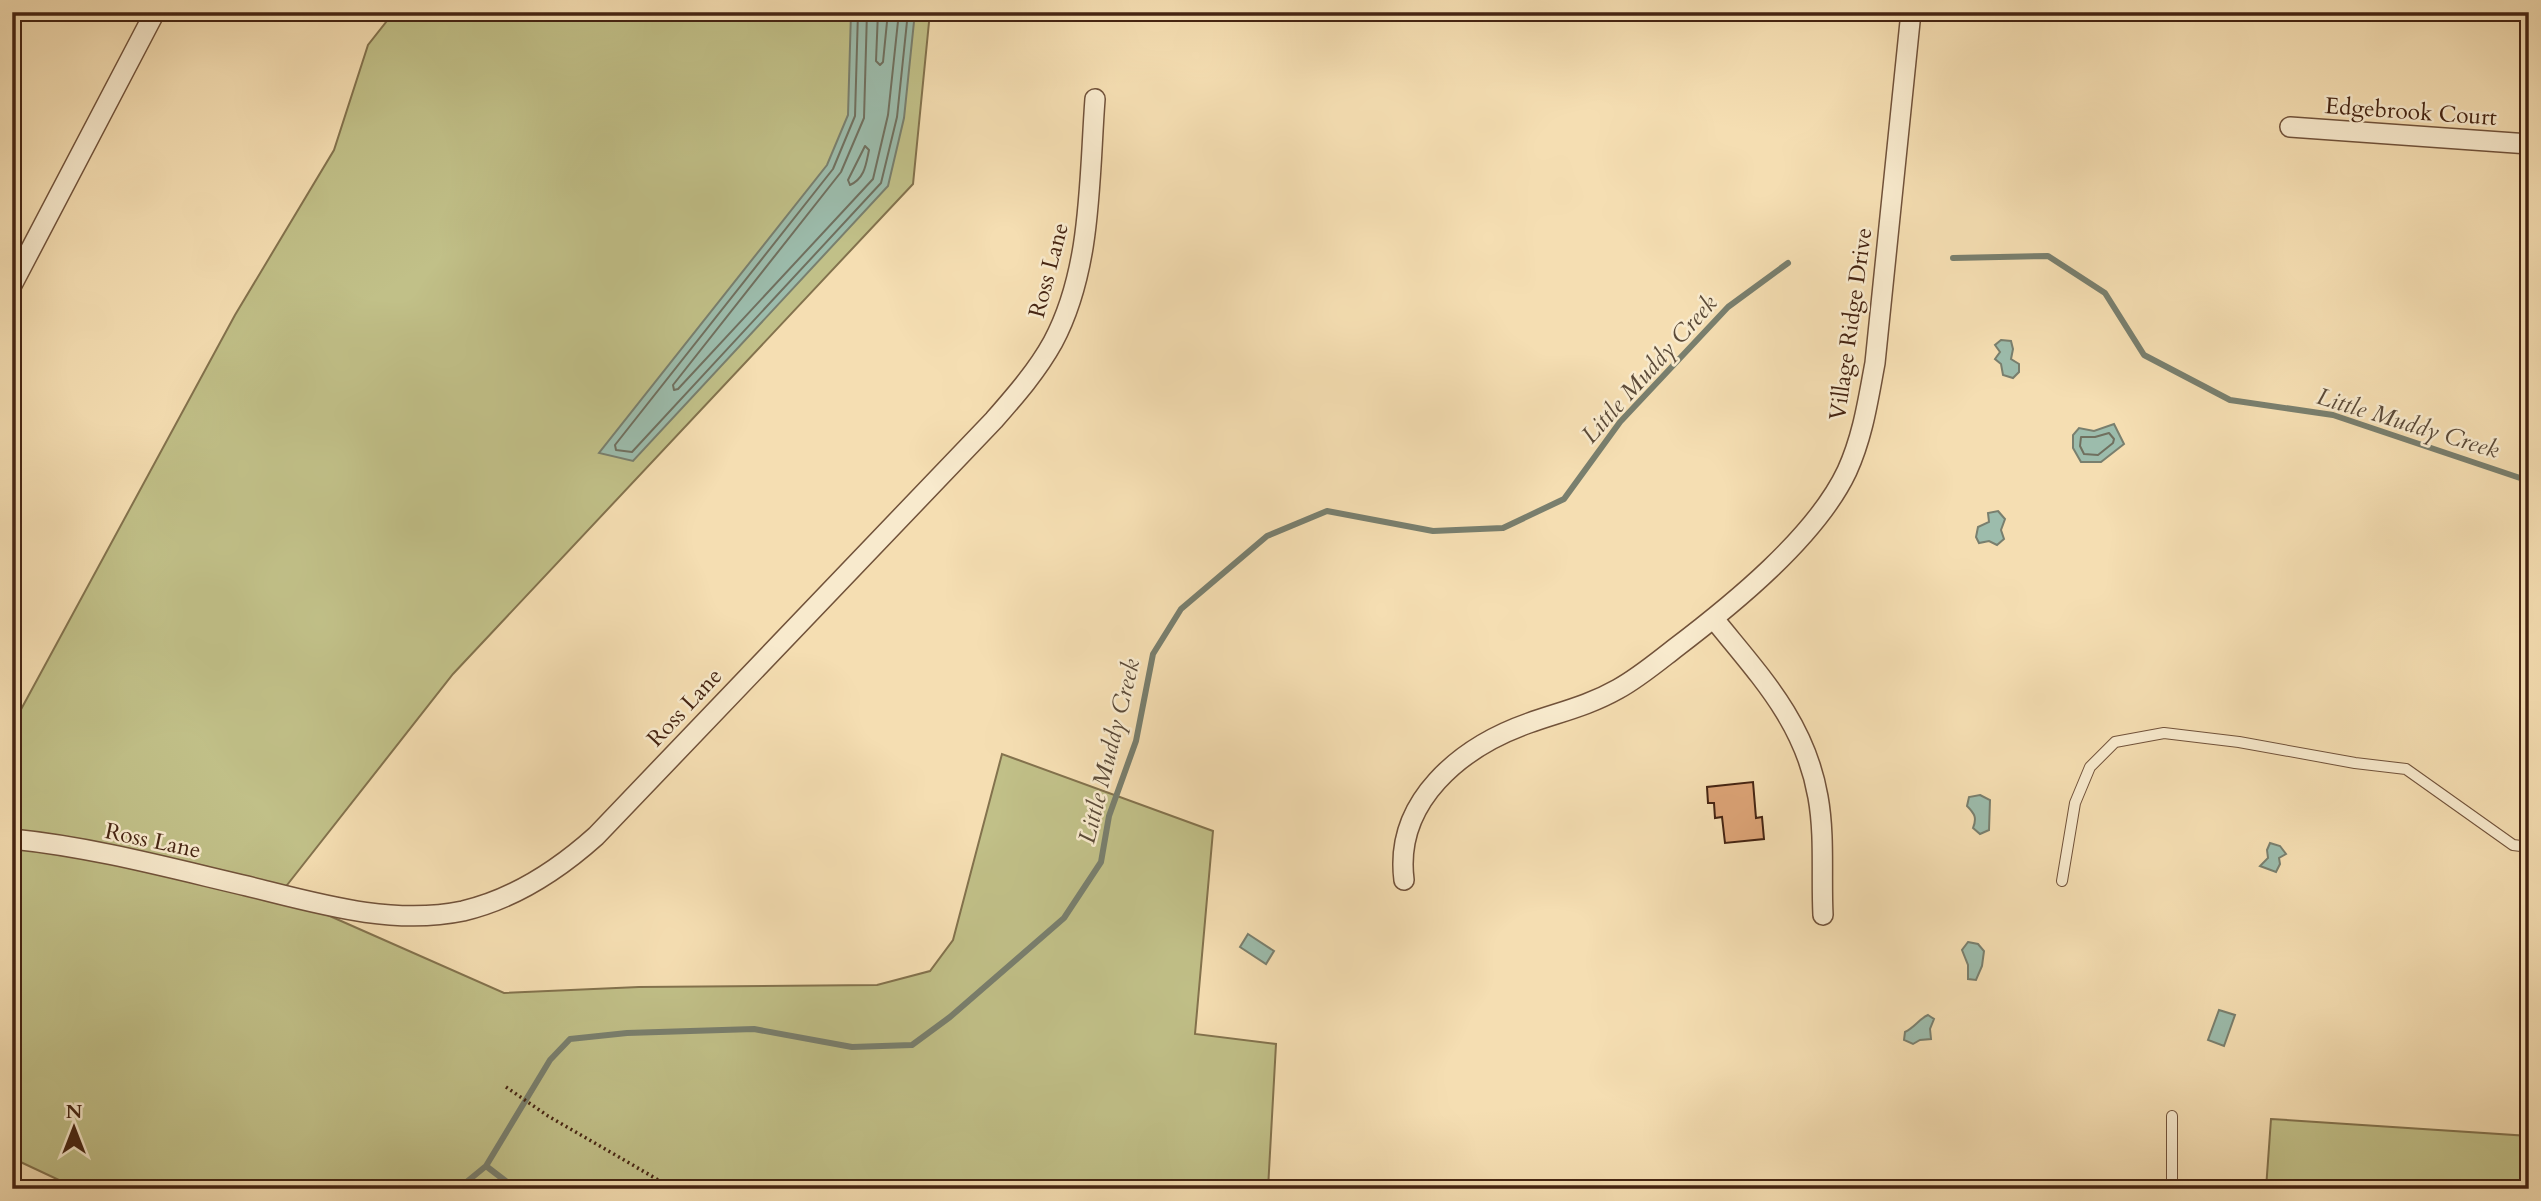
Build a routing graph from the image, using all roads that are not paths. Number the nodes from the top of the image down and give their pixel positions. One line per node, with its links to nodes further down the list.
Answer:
1 (155, 12): 6 (street)
2 (1911, 12): 7 (street, Village Ridge Drive)
3 (1095, 99): 8 (street, Ross Lane)
4 (2290, 127): 5 (street, Edgebrook Court)
5 (2529, 144)
6 (12, 285)
7 (1714, 619): 10 (street, Village Ridge Drive); 12 (street)
8 (12, 839)
9 (2529, 847): 11 (lane)
10 (1404, 880)
11 (2062, 881)
12 (1823, 915)
13 (2172, 1116): 14 (lane)
14 (2172, 1189)

